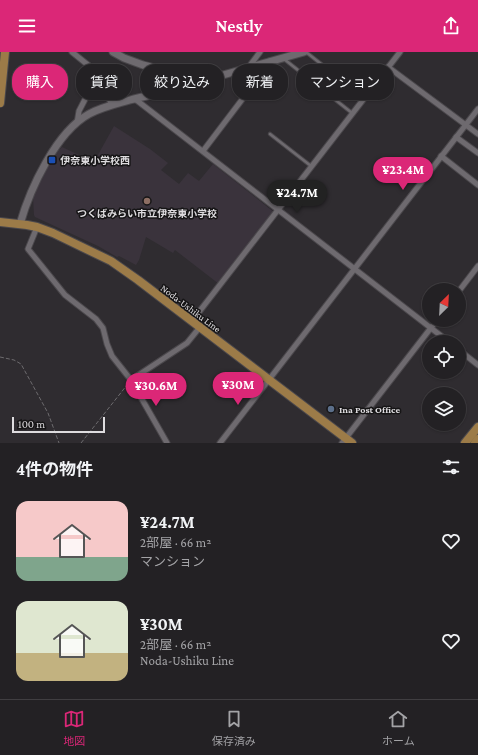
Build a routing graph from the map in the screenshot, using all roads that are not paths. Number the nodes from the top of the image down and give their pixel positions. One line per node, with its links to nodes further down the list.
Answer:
1 (5, 52): 16 (main road)
2 (72, 52): 9 (street)
3 (113, 52): 14 (street)
4 (260, 52): 10 (street)
5 (305, 52): 7 (street); 12 (lane)
6 (400, 52): 13 (street)
7 (282, 58): 8 (street); 25 (lane)
8 (270, 61): 11 (street); 31 (street)
9 (87, 64)
10 (251, 64)
11 (261, 64)
12 (320, 64)
13 (390, 64)
14 (140, 65)
15 (394, 71): 27 (street)
16 (1, 93): 22 (main road)
17 (140, 98): 18 (street)
18 (135, 99): 23 (street); 31 (street)
19 (84, 100): 26 (street)
20 (109, 100): 23 (street)
21 (363, 100): 25 (street)
22 (0, 103)
23 (112, 105): 26 (street)
24 (478, 108): 27 (street)
25 (353, 113): 34 (street)
26 (77, 123): 38 (street)
27 (466, 125): 29 (street); 30 (street)
28 (270, 134): 34 (lane)
29 (478, 134)
30 (456, 137): 32 (street); 33 (street)
31 (203, 152): 36 (street)
32 (478, 154)
33 (441, 156): 35 (street); 41 (street)
34 (311, 167): 36 (street)
35 (478, 185)
36 (278, 210): 41 (street); 43 (street)
37 (0, 222): 38 (main road, Noda-Ushiku Line)
38 (20, 224): 39 (main road, Noda-Ushiku Line)
39 (37, 227): 43 (main road, Noda-Ushiku Line); 50 (street)
40 (478, 266): 42 (street)
41 (354, 269): 45 (street); 49 (street)
42 (465, 283)
43 (192, 321): 44 (main road, Noda-Ushiku Line)
44 (200, 328): 49 (main road, Noda-Ushiku Line); 50 (street)
45 (430, 328): 46 (street); 53 (street)
46 (440, 335)
47 (466, 355): 48 (street)
48 (478, 364)
49 (269, 379): 53 (main road, Noda-Ushiku Line); 55 (street)
50 (131, 380): 54 (street)
51 (478, 427): 56 (main road)
52 (478, 440): 57 (main road)
53 (346, 441)
54 (167, 443)
55 (220, 443)
56 (465, 443)
57 (475, 443)

